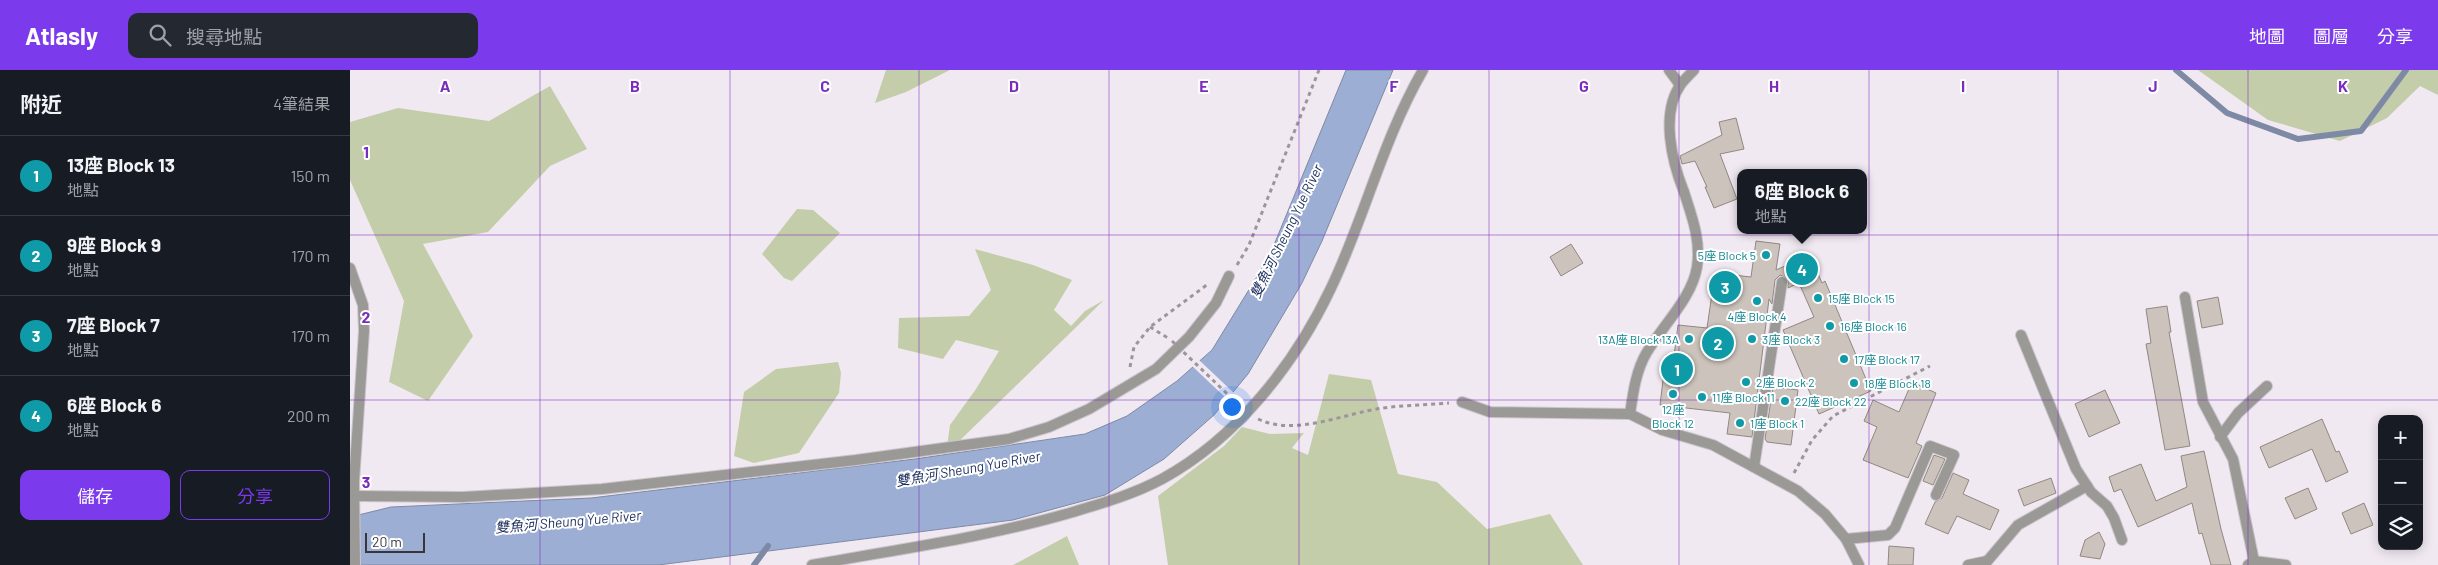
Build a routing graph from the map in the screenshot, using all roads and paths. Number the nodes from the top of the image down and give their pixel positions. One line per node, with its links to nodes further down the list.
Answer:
1 (1319, 70): 7 (path)
2 (1423, 70): 16 (street)
3 (1669, 70): 5 (street)
4 (1694, 70): 5 (street)
5 (1680, 85): 17 (street)
6 (350, 268): 23 (street)
7 (1229, 276): 10 (path); 23 (street)
8 (1782, 282): 19 (street)
9 (2184, 296): 18 (street)
10 (1150, 327): 13 (path); 16 (path, bridge)
11 (2021, 335): 21 (street)
12 (1930, 366): 20 (path)
13 (1125, 374)
14 (2267, 386): 18 (street)
15 (1462, 402): 16 (path); 17 (street)
16 (1244, 410): 29 (street)
17 (1630, 414): 19 (street)
18 (2220, 437): 27 (street)
19 (1754, 467): 20 (street)
20 (1788, 485): 24 (street)
21 (2087, 486): 25 (street); 26 (street)
22 (1936, 495): 24 (street)
23 (354, 496): 28 (street)
24 (1846, 539): 30 (street)
25 (2122, 540)
26 (1985, 563): 31 (street)
27 (2251, 563): 32 (street)
28 (355, 565)
29 (812, 565)
30 (1859, 565)
31 (1968, 565)
32 (2286, 565)

